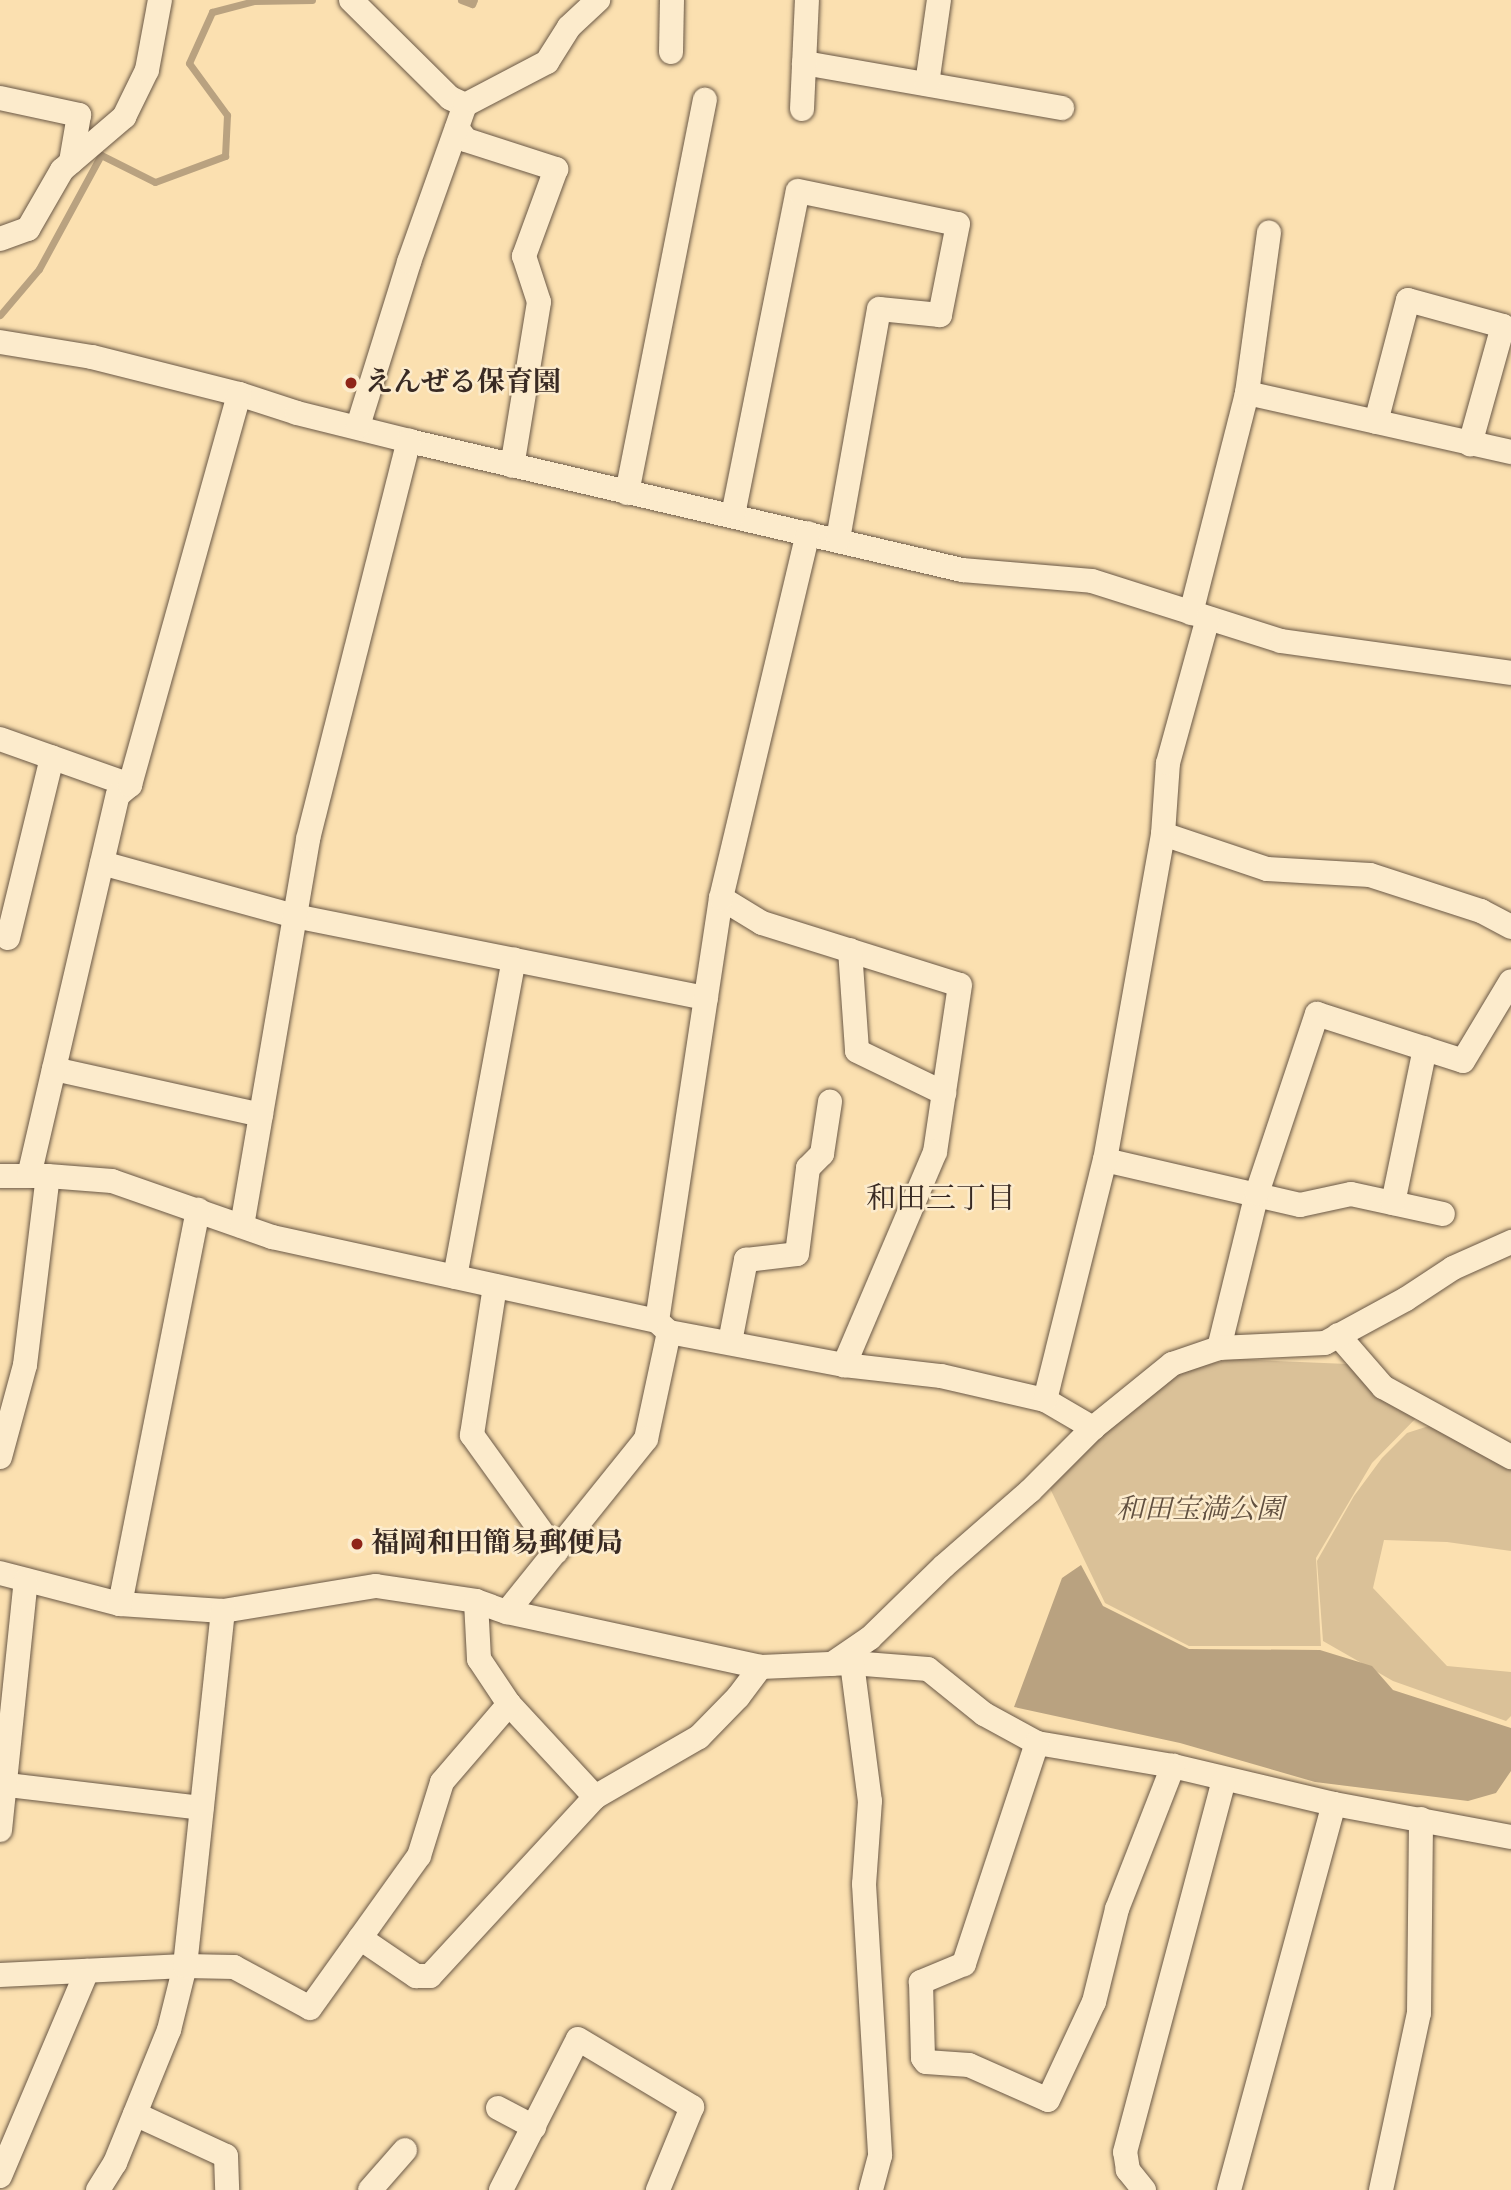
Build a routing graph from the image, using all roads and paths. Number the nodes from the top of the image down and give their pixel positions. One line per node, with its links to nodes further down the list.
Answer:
1 (160, 0): 16 (street)
2 (351, 0): 12 (street)
3 (598, 0): 12 (street)
4 (672, 0): 7 (street)
5 (807, 0): 8 (street)
6 (939, 0): 9 (street)
7 (671, 52)
8 (804, 62): 9 (street); 14 (street)
9 (927, 84): 13 (street)
10 (0, 98): 16 (street)
11 (705, 100): 28 (street)
12 (465, 105): 15 (street)
13 (1062, 107)
14 (802, 108)
15 (457, 128): 23 (street); 27 (street)
16 (71, 162): 18 (street)
17 (1269, 232): 20 (street)
18 (0, 239)
19 (0, 342): 21 (street)
20 (1247, 393): 22 (street); 32 (street)
21 (239, 394): 23 (street); 36 (street)
22 (1376, 422): 25 (street); 25 (street)
23 (358, 426): 24 (street)
24 (409, 441): 27 (street); 40 (street)
25 (1470, 444): 26 (street)
26 (1511, 452)
27 (512, 466): 28 (street)
28 (627, 493): 29 (street)
29 (733, 515): 30 (street); 31 (street)
30 (808, 533): 31 (street); 39 (street)
31 (838, 540): 32 (street)
32 (1199, 616): 33 (street); 37 (street)
33 (1511, 673)
34 (0, 739): 35 (street)
35 (52, 757): 36 (street); 42 (street)
36 (130, 785): 38 (street)
37 (1163, 834): 41 (street); 52 (street)
38 (102, 863): 40 (street); 48 (street)
39 (721, 898): 43 (street); 46 (street)
40 (295, 916): 44 (street); 51 (street)
41 (1511, 927)
42 (8, 937)
43 (850, 950): 49 (street); 49 (street)
44 (514, 959): 46 (street); 61 (street)
45 (1511, 981): 47 (street)
46 (706, 998): 63 (street)
47 (1425, 1048): 55 (street); 56 (street)
48 (54, 1069): 51 (street); 54 (street)
49 (944, 1093): 67 (street)
50 (830, 1102): 65 (street)
51 (261, 1115): 59 (street)
52 (1105, 1160): 55 (street); 68 (street)
53 (0, 1176): 54 (street)
54 (38, 1176): 57 (street); 70 (street)
55 (1257, 1193): 56 (street); 66 (street)
56 (1393, 1203): 58 (street)
57 (198, 1210): 59 (street); 76 (street)
58 (1443, 1214)
59 (242, 1226): 61 (street)
60 (1511, 1242): 64 (street)
61 (455, 1277): 62 (street)
62 (495, 1286): 63 (street); 72 (street)
63 (663, 1327): 65 (street); 72 (street)
64 (1338, 1335): 66 (street); 71 (street)
65 (730, 1342): 67 (street)
66 (1219, 1348): 69 (street)
67 (844, 1365): 68 (street)
68 (1045, 1400): 69 (street)
69 (1093, 1428): 79 (street)
70 (0, 1457)
71 (1511, 1457)
72 (556, 1552): 78 (street)
73 (0, 1573): 74 (street)
74 (26, 1580): 76 (street); 85 (street)
75 (476, 1601): 77 (street); 78 (street); 81 (street)
76 (120, 1604): 77 (street)
77 (223, 1611): 88 (street)
78 (507, 1612): 80 (street)
79 (842, 1663): 80 (street); 82 (street); 106 (street)
80 (761, 1667): 86 (street)
81 (509, 1704): 86 (street); 92 (street)
82 (1037, 1743): 83 (street); 83 (street)
83 (1173, 1766): 84 (street)
84 (1224, 1781): 87 (street); 107 (street)
85 (2, 1785): 88 (street); 90 (street)
86 (595, 1797): 92 (street)
87 (1334, 1804): 89 (street); 108 (street)
88 (202, 1808): 93 (street)
89 (1422, 1819): 91 (street); 109 (street)
90 (0, 1830)
91 (1511, 1837)
92 (360, 1938): 93 (street)
93 (185, 1966): 94 (street); 97 (street)
94 (87, 1971): 95 (street); 100 (street)
95 (0, 1976)
96 (498, 2108): 98 (street)
97 (135, 2114): 101 (street); 102 (street)
98 (534, 2127): 104 (street); 105 (street)
99 (405, 2150): 103 (street)
100 (0, 2176)
101 (98, 2190)
102 (227, 2190)
103 (370, 2190)
104 (501, 2190)
105 (657, 2190)
106 (871, 2190)
107 (1144, 2190)
108 (1229, 2190)
109 (1381, 2190)

